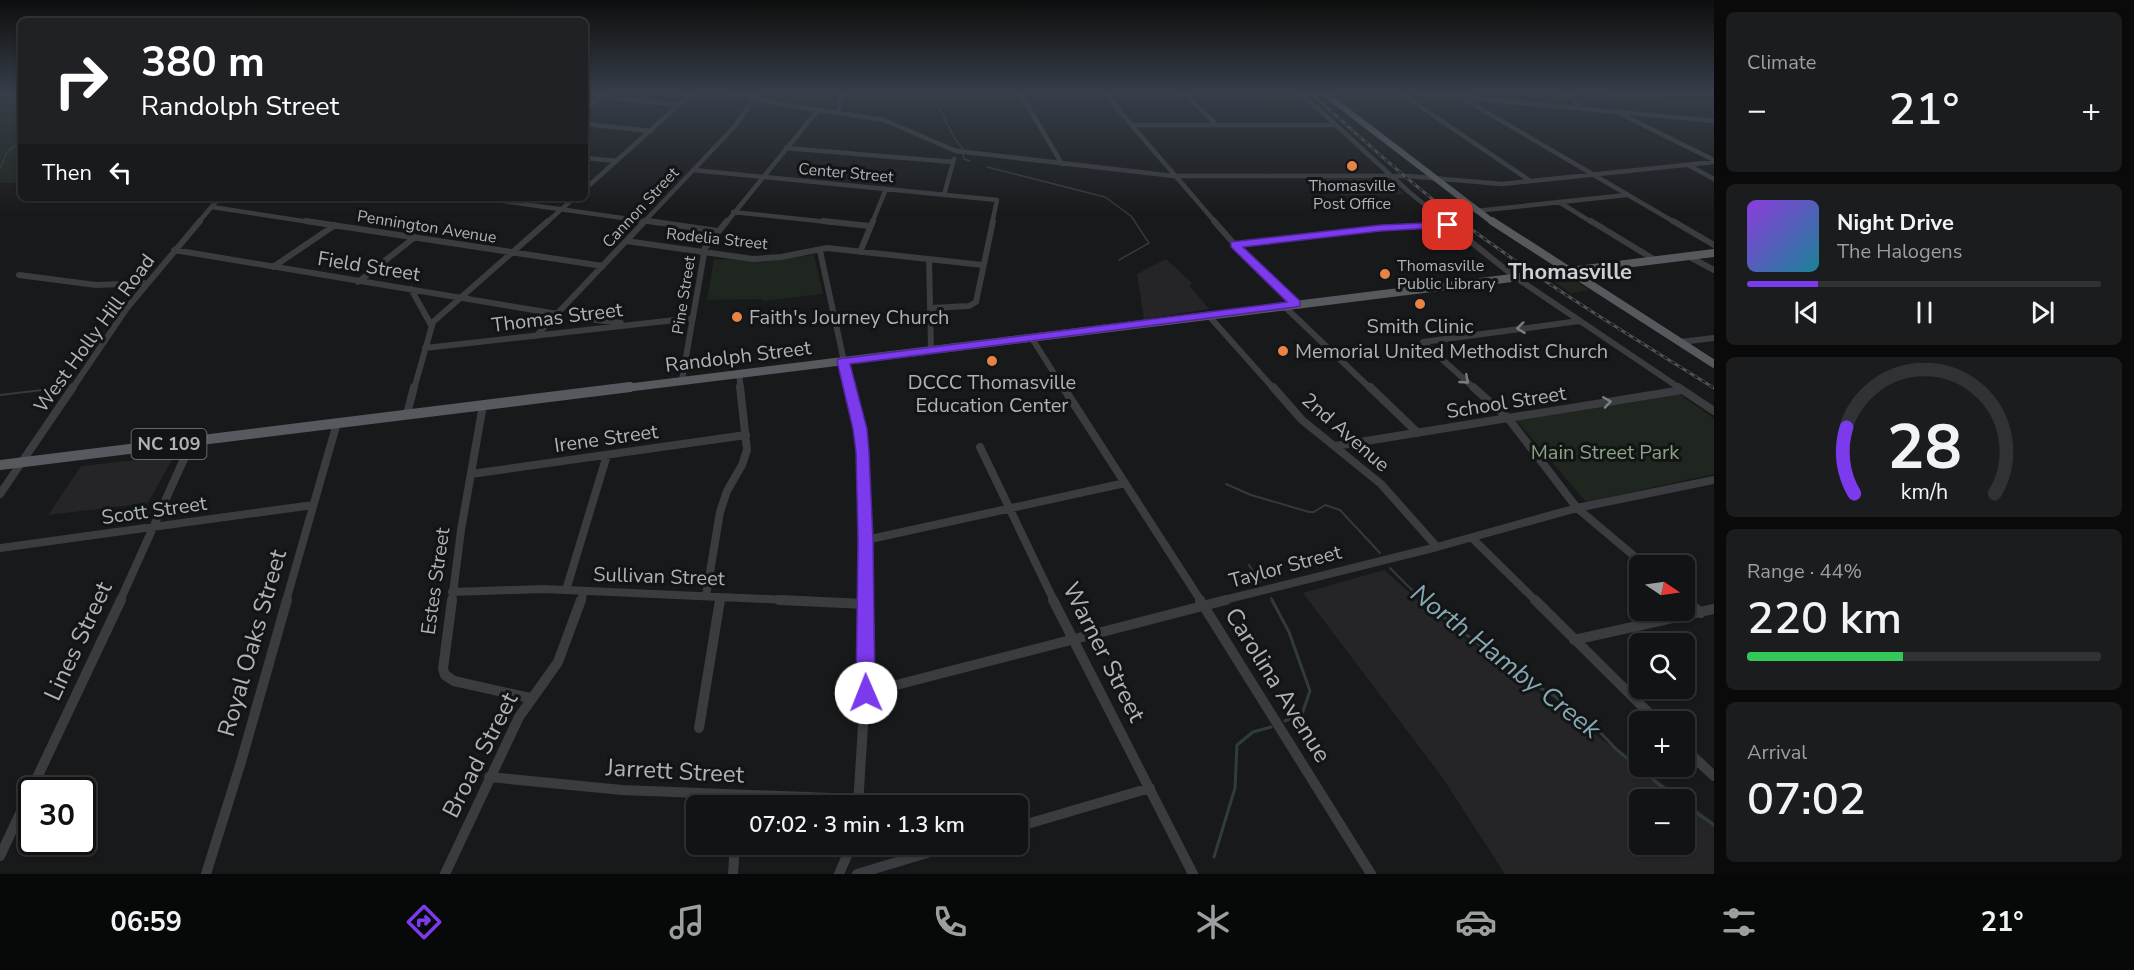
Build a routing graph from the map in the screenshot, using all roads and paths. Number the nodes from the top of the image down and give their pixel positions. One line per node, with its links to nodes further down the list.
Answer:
1 (648, 134): 15 (street)
2 (728, 134): 20 (street, Cannon Street)
3 (798, 134): 12 (street, Pine Street)
4 (914, 134): 13 (street)
5 (1044, 134): 18 (street)
6 (1140, 134): 22 (street)
7 (1346, 134): 23 (street)
8 (1376, 134): 24 (main road)
9 (1460, 134): 27 (street)
10 (1524, 134): 21 (street)
11 (1660, 134): 16 (street)
12 (786, 148): 17 (street); 25 (street, Pine Street)
13 (956, 151): 17 (street); 18 (street)
14 (588, 158): 15 (street)
15 (617, 161): 28 (street)
16 (1714, 161): 19 (street)
17 (953, 162): 30 (street)
18 (1062, 164): 22 (street)
19 (1686, 165): 21 (street); 26 (street)
20 (693, 170): 25 (street, Center Street); 40 (street, Cannon Street)
21 (1591, 174): 27 (street); 31 (street)
22 (1174, 176): 23 (street); 47 (street)
23 (1392, 176): 24 (street); 42 (street)
24 (1431, 177): 27 (street); 38 (main road)
25 (761, 178): 29 (street, Center Street); 39 (street, Pine Street)
26 (1714, 178)
27 (1529, 180)
28 (588, 186)
29 (886, 189): 30 (street, Center Street); 43 (street)
30 (944, 195): 58 (street, Center Street)
31 (1626, 195): 35 (street); 48 (street)
32 (217, 201): 36 (street, West Holly Hill Road)
33 (505, 201): 37 (street)
34 (571, 201): 37 (street)
35 (1559, 202): 38 (street); 57 (street)
36 (212, 207): 41 (street, Pennington Avenue); 49 (street, West Holly Hill Road)
37 (562, 209): 40 (street); 52 (street)
38 (1476, 211): 62 (main road)
39 (733, 212): 43 (street); 44 (street, Pine Street)
40 (644, 221): 44 (street); 46 (street, Cannon Street)
41 (335, 225): 45 (street, Pennington Avenue); 60 (street)
42 (1448, 225): 47 (street); 64 (street)
43 (870, 226): 51 (street)
44 (718, 231): 53 (street, Pine Street)
45 (415, 237): 52 (street, Pennington Avenue); 65 (street)
46 (626, 241): 53 (street, Rodelia Street); 59 (street, Cannon Street)
47 (1235, 245): 69 (street)
48 (1714, 245)
49 (174, 250): 60 (street, Field Street); 66 (street, West Holly Hill Road)
50 (820, 251): 51 (street, Rodelia Street); 53 (street, Rodelia Street); 85 (street)
51 (860, 252): 56 (street, Rodelia Street)
52 (512, 253): 59 (street, Pennington Avenue); 68 (street)
53 (703, 253): 74 (street, Pine Street)
54 (1714, 253): 55 (main road, NC 109)
55 (1688, 256): 57 (main road, NC 109); 61 (street)
56 (929, 259): 58 (street, Rodelia Street); 71 (street)
57 (1655, 260): 62 (main road, NC 109)
58 (983, 265): 71 (street)
59 (603, 266): 72 (street, Cannon Street)
60 (273, 267): 65 (street, Field Street)
61 (1714, 270)
62 (1568, 271): 64 (main road, NC 109); 82 (main road)
63 (19, 275): 66 (street)
64 (1515, 277): 69 (main road, Randolph Street / NC 109); 76 (street)
65 (358, 282): 67 (street, Field Street)
66 (147, 283): 101 (street, West Holly Hill Road)
67 (411, 289): 68 (street, Field Street); 78 (street)
68 (460, 298): 72 (street, Field Street); 78 (street)
69 (1296, 304): 70 (main road, Randolph Street / NC 109)
70 (1284, 306): 73 (main road, Randolph Street / NC 109); 95 (street)
71 (932, 308): 84 (street)
72 (558, 314): 79 (street, Cannon Street)
73 (1208, 315): 80 (main road, Randolph Street / NC 109); 98 (street, 2nd Avenue)
74 (693, 318): 77 (street, Thomas Street); 88 (street, Pine Street)
75 (589, 319): 77 (street)
76 (1579, 321): 89 (street); 93 (street, one-way to 93)
77 (631, 324): 79 (street, Thomas Street)
78 (431, 325): 83 (street)
79 (536, 336): 83 (street, Thomas Street)
80 (1031, 337): 84 (main road, Randolph Street / NC 109); 105 (street, Carolina Avenue)
81 (1714, 338): 82 (street)
82 (1680, 342): 86 (main road)
83 (425, 348): 92 (street)
84 (931, 349): 85 (main road, Randolph Street / NC 109)
85 (843, 361): 87 (main road, Randolph Street / NC 109); 112 (street)
86 (1714, 364)
87 (739, 374): 88 (main road, Randolph Street / NC 109); 96 (street)
88 (682, 380): 90 (main road, Randolph Street / NC 109)
89 (1682, 390): 91 (street); 93 (street, School Street, one-way to 89)
90 (483, 405): 92 (main road, Randolph Street / NC 109); 103 (street, Estes Street)
91 (1714, 411)
92 (407, 414): 94 (main road, Randolph Street / NC 109)
93 (1508, 418): 95 (street, School Street); 109 (street)
94 (337, 423): 97 (main road, Randolph Street / NC 109); 107 (street, Royal Oaks Street)
95 (1418, 434): 98 (street, School Street)
96 (746, 435): 100 (street, Irene Street); 119 (street)
97 (192, 441): 101 (main road, Randolph Street / NC 109); 110 (street, Lines Street)
98 (1335, 446): 113 (street, 2nd Avenue)
99 (980, 447): 108 (street, Warner Street)
100 (607, 455): 103 (street, Irene Street); 116 (street)
101 (22, 463): 102 (main road, Randolph Street / NC 109); 106 (street, West Holly Hill Road)
102 (0, 465)
103 (471, 474): 118 (street, Estes Street)
104 (1714, 480): 109 (street, Taylor Street)
105 (1125, 483): 108 (street); 122 (street, Carolina Avenue)
106 (0, 494)
107 (313, 505): 110 (street, Scott Street); 143 (street, Royal Oaks Street)
108 (1008, 507): 112 (street); 126 (street, Warner Street)
109 (1577, 508): 111 (street, Taylor Street); 115 (street)
110 (154, 526): 114 (street, Scott Street); 142 (street, Lines Street)
111 (1472, 538): 113 (street, Taylor Street); 127 (street)
112 (866, 540): 121 (street)
113 (1437, 547): 122 (street, Taylor Street)
114 (0, 548)
115 (1633, 555)
116 (566, 590): 117 (street, Sullivan Street); 118 (street, Sullivan Street)
117 (584, 591): 119 (street, Sullivan Street); 129 (street, Broad Street)
118 (452, 592): 129 (street, Estes Street)
119 (706, 596): 120 (street, Sullivan Street)
120 (720, 597): 121 (street, Sullivan Street); 131 (street)
121 (865, 603): 128 (street)
122 (1204, 606): 126 (street, Taylor Street); 149 (street, Carolina Avenue)
123 (1695, 608): 125 (street)
124 (1714, 609): 125 (street)
125 (1701, 613): 127 (street)
126 (1075, 640): 128 (street, Taylor Street); 135 (street, Warner Street)
127 (1574, 640): 130 (street)
128 (866, 693): 136 (street)
129 (530, 698): 134 (street, Broad Street)
130 (1647, 711)
131 (699, 728)
132 (1695, 758): 133 (street)
133 (1714, 776)
134 (489, 777): 137 (street, Jarrett Street); 144 (street, Broad Street)
135 (1150, 788): 138 (street); 148 (street, Warner Street)
136 (859, 795)
137 (686, 796)
138 (1028, 824)
139 (734, 855): 145 (street)
140 (847, 855): 146 (street)
141 (920, 855): 147 (street)
142 (0, 856)
143 (206, 874)
144 (445, 874)
145 (733, 874)
146 (839, 874)
147 (857, 874)
148 (1193, 874)
149 (1371, 874)

